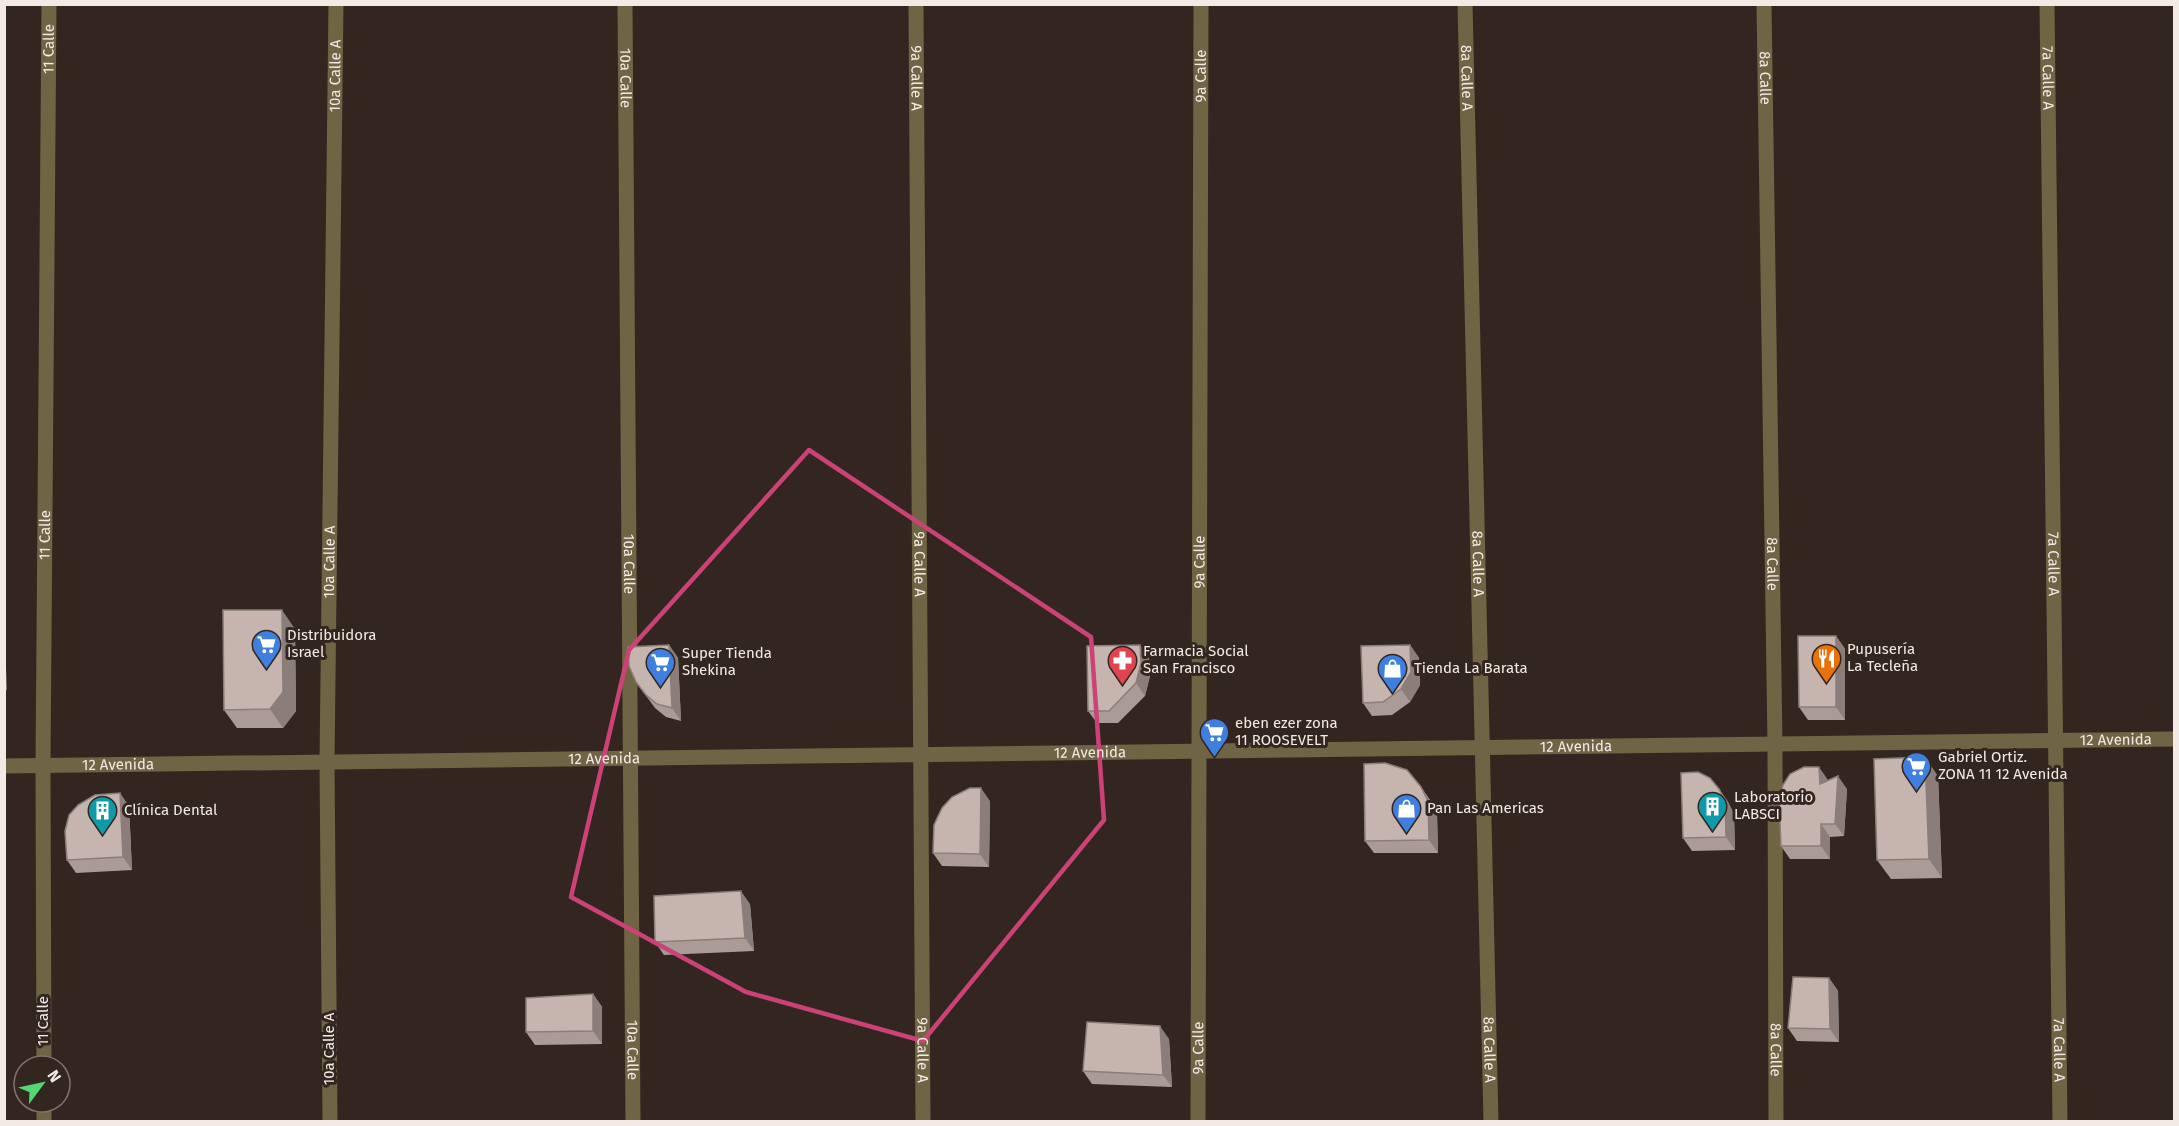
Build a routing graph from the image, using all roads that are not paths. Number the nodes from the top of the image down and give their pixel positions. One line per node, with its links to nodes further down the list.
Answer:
1 (49, 4): 17 (street, 11 Calle)
2 (336, 4): 16 (street, 10a Calle A)
3 (625, 4): 15 (street, 10a Calle)
4 (915, 4): 14 (street, 9a Calle A)
5 (1201, 4): 13 (street, 9a Calle)
6 (1465, 4): 12 (street, 8a Calle A)
7 (1764, 4): 11 (street, 8a Calle)
8 (2047, 4): 10 (street, 7a Calle A)
9 (2175, 739): 10 (street, 12 Avenida)
10 (2055, 740): 11 (street, 12 Avenida); 26 (street, 7a Calle A)
11 (1775, 744): 12 (street, 12 Avenida); 25 (street, 8a Calle)
12 (1482, 747): 13 (street, 12 Avenida); 24 (street, 8a Calle A)
13 (1199, 751): 14 (street, 12 Avenida); 23 (street, 9a Calle)
14 (922, 754): 15 (street, 12 Avenida); 22 (street, 9a Calle A)
15 (630, 758): 16 (street, 12 Avenida); 21 (street, 10a Calle)
16 (327, 762): 17 (street, 12 Avenida); 20 (street, 10a Calle A)
17 (43, 765): 18 (street, 12 Avenida); 19 (street, 11 Calle)
18 (4, 766)
19 (44, 1054)
20 (330, 1122)
21 (633, 1122)
22 (923, 1122)
23 (1198, 1122)
24 (1491, 1122)
25 (1776, 1122)
26 (2060, 1122)

